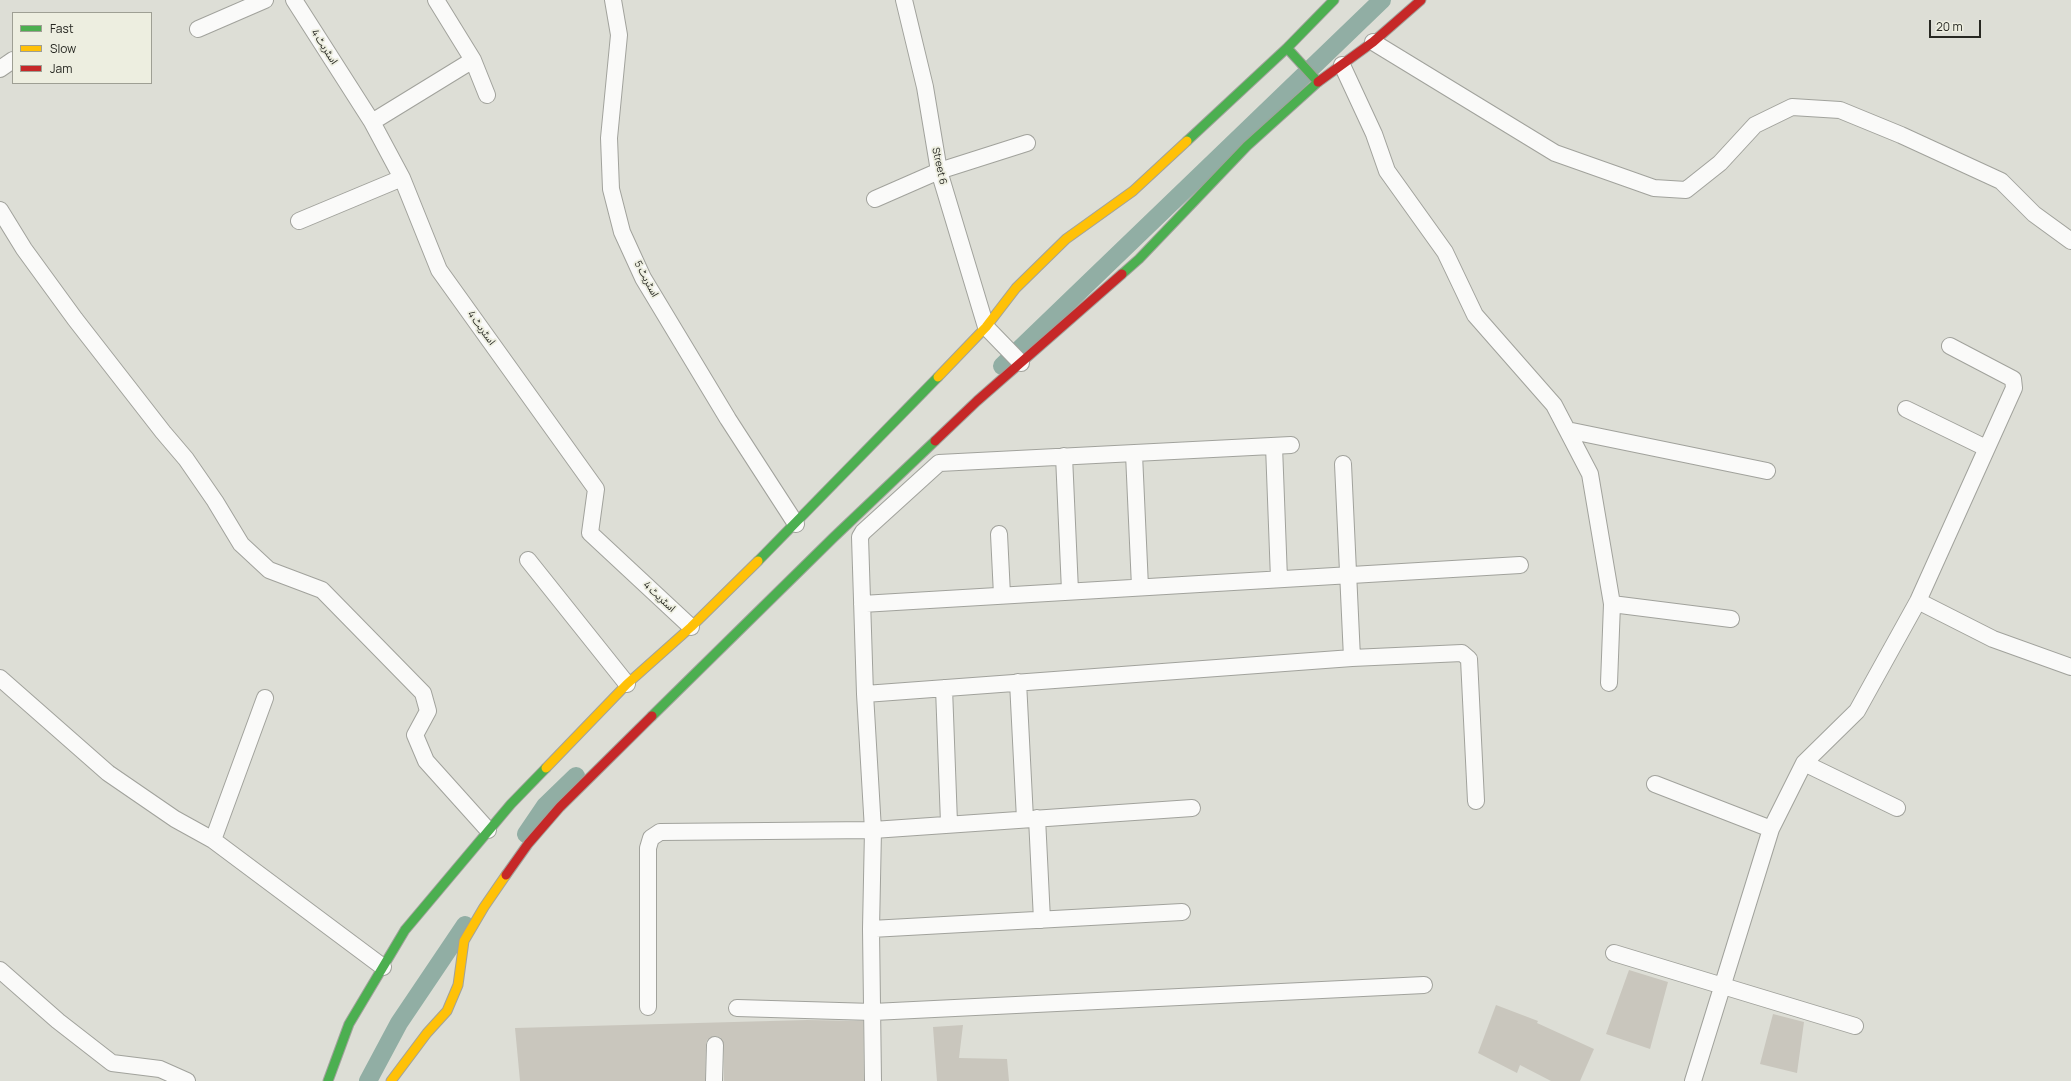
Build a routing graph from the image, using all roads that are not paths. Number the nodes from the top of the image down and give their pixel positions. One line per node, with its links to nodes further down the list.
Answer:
1 (265, 0): 8 (street)
2 (294, 0): 17 (street, اسٹریٹ 4)
3 (436, 0): 11 (street)
4 (613, 0): 37 (street, اسٹریٹ 5)
5 (904, 0): 19 (street, Street 6)
6 (1334, 0): 10 (street)
7 (1421, 0): 9 (street)
8 (198, 29)
9 (1373, 42): 13 (street); 24 (street)
10 (1287, 48): 15 (street); 25 (street)
11 (473, 60): 16 (street); 17 (street)
12 (12, 61): 14 (street)
13 (1342, 65): 15 (street); 29 (street)
14 (0, 69)
15 (1318, 82): 27 (street)
16 (487, 95)
17 (372, 122): 20 (street, اسٹریٹ 4)
18 (1027, 143): 19 (street)
19 (939, 171): 21 (street); 25 (street, Street 6)
20 (402, 178): 23 (street); 50 (street, اسٹریٹ 4)
21 (874, 199)
22 (0, 210): 68 (street)
23 (299, 221)
24 (2071, 241)
25 (987, 328): 27 (street); 37 (street)
26 (1950, 346): 32 (street)
27 (1020, 362): 86 (street)
28 (1906, 409): 32 (street)
29 (1567, 430): 36 (street); 48 (street)
30 (1274, 446): 31 (street); 33 (street); 42 (street)
31 (1292, 446)
32 (1986, 448): 46 (street)
33 (1134, 454): 34 (street); 43 (street)
34 (1064, 456): 44 (street); 47 (street)
35 (1343, 464): 41 (street)
36 (1767, 471)
37 (796, 524): 50 (street)
38 (999, 534): 45 (street)
39 (528, 560): 56 (street)
40 (1520, 565): 41 (street)
41 (1348, 575): 42 (street); 51 (street)
42 (1280, 579): 43 (street)
43 (1140, 587): 44 (street)
44 (1070, 592): 45 (street)
45 (1002, 595): 47 (street)
46 (1918, 602): 52 (street); 60 (street)
47 (862, 604): 58 (street)
48 (1612, 604): 49 (street); 55 (street)
49 (1731, 619)
50 (691, 627): 56 (street)
51 (1352, 658): 54 (street); 62 (street)
52 (2071, 667)
53 (0, 678): 70 (street)
54 (1018, 682): 57 (street); 65 (street)
55 (1609, 683)
56 (627, 684): 68 (street)
57 (944, 688): 58 (street); 66 (street)
58 (865, 694): 69 (street)
59 (265, 698): 70 (street)
60 (1804, 763): 64 (street); 67 (street)
61 (1655, 784): 67 (street)
62 (1476, 801)
63 (1192, 808): 65 (street)
64 (1897, 808)
65 (1031, 818): 66 (street); 72 (street)
66 (949, 823): 69 (street)
67 (1771, 829): 78 (street)
68 (488, 830): 75 (street)
69 (873, 830): 73 (street); 79 (street)
70 (213, 840): 75 (street)
71 (1182, 912): 72 (street)
72 (1042, 920): 73 (street)
73 (871, 929): 81 (street)
74 (1614, 953): 78 (street)
75 (383, 967): 85 (street)
76 (0, 970): 84 (street)
77 (1424, 985): 81 (street)
78 (1722, 985): 82 (street); 89 (street)
79 (648, 1007)
80 (737, 1008): 81 (street)
81 (873, 1012): 88 (street)
82 (1855, 1026)
83 (715, 1045): 87 (street)
84 (187, 1081)
85 (328, 1081)
86 (391, 1081)
87 (714, 1081)
88 (873, 1081)
89 (1692, 1081)

